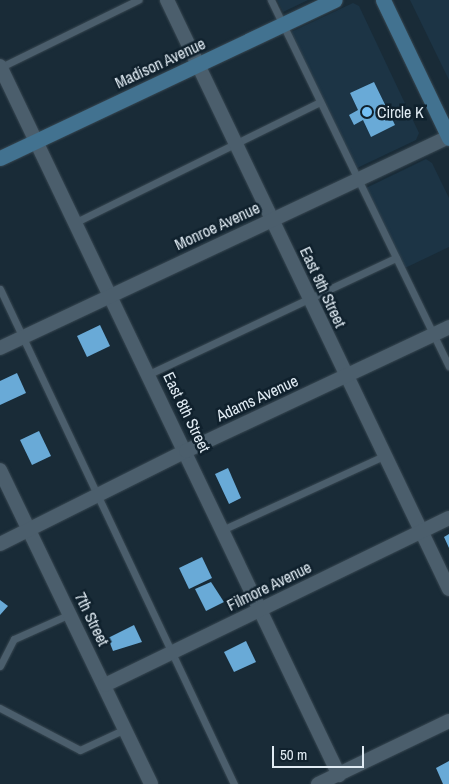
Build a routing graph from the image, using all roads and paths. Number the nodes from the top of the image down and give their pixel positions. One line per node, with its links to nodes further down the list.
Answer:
1 (138, 0): 7 (lane)
2 (167, 0): 8 (street, East 9th Street)
3 (271, 0): 6 (lane)
4 (335, 0): 6 (street, Madison Avenue)
5 (383, 0): 10 (street)
6 (283, 24): 8 (street, Madison Avenue); 9 (lane)
7 (0, 66): 11 (street, East 8th Street)
8 (196, 66): 11 (street, Madison Avenue); 12 (street, East 9th Street)
9 (320, 102): 12 (lane); 14 (lane)
10 (449, 138): 14 (street, Monroe Avenue)
11 (37, 141): 13 (street, Madison Avenue); 16 (street, East 8th Street)
12 (235, 146): 15 (street, East 9th Street); 16 (lane)
13 (0, 158)
14 (358, 180): 15 (street, Monroe Avenue); 17 (lane)
15 (272, 220): 19 (street, Monroe Avenue); 20 (street, East 9th Street)
16 (76, 222): 19 (street, East 8th Street)
17 (396, 258): 20 (lane); 22 (lane)
18 (0, 290): 23 (lane)
19 (111, 296): 23 (street, Monroe Avenue); 26 (street, East 8th Street)
20 (309, 299): 26 (lane); 27 (street, East 9th Street)
21 (449, 327): 22 (street, Adams Avenue)
22 (433, 334): 25 (lane); 27 (street, Adams Avenue)
23 (24, 337): 24 (street, Monroe Avenue); 31 (lane)
24 (0, 348)
25 (449, 366)
26 (149, 374): 28 (street, East 8th Street)
27 (345, 376): 28 (street, Adams Avenue); 29 (street, East 9th Street)
28 (186, 451): 31 (street, Adams Avenue); 34 (street, East 8th Street)
29 (384, 456): 34 (lane); 35 (street, East 9th Street)
30 (0, 470): 33 (street, 7th Street)
31 (96, 496): 33 (street, Adams Avenue); 40 (lane)
32 (449, 518): 35 (street, Filmore Avenue)
33 (30, 530): 36 (street, Adams Avenue); 39 (street, 7th Street)
34 (222, 530): 38 (street, East 8th Street)
35 (422, 532): 37 (street, East 9th Street); 38 (street, Filmore Avenue)
36 (0, 544)
37 (449, 589)
38 (258, 611): 40 (street, Filmore Avenue); 46 (street, East 8th Street)
39 (70, 614): 41 (lane); 42 (street, 7th Street)
40 (171, 653): 42 (street, Filmore Avenue); 48 (lane)
41 (0, 666)
42 (105, 685): 45 (street, 7th Street)
43 (0, 708): 45 (lane)
44 (449, 721): 46 (street)
45 (125, 729): 47 (street, 7th Street)
46 (339, 775): 49 (street)
47 (151, 784)
48 (234, 784)
49 (318, 784)

